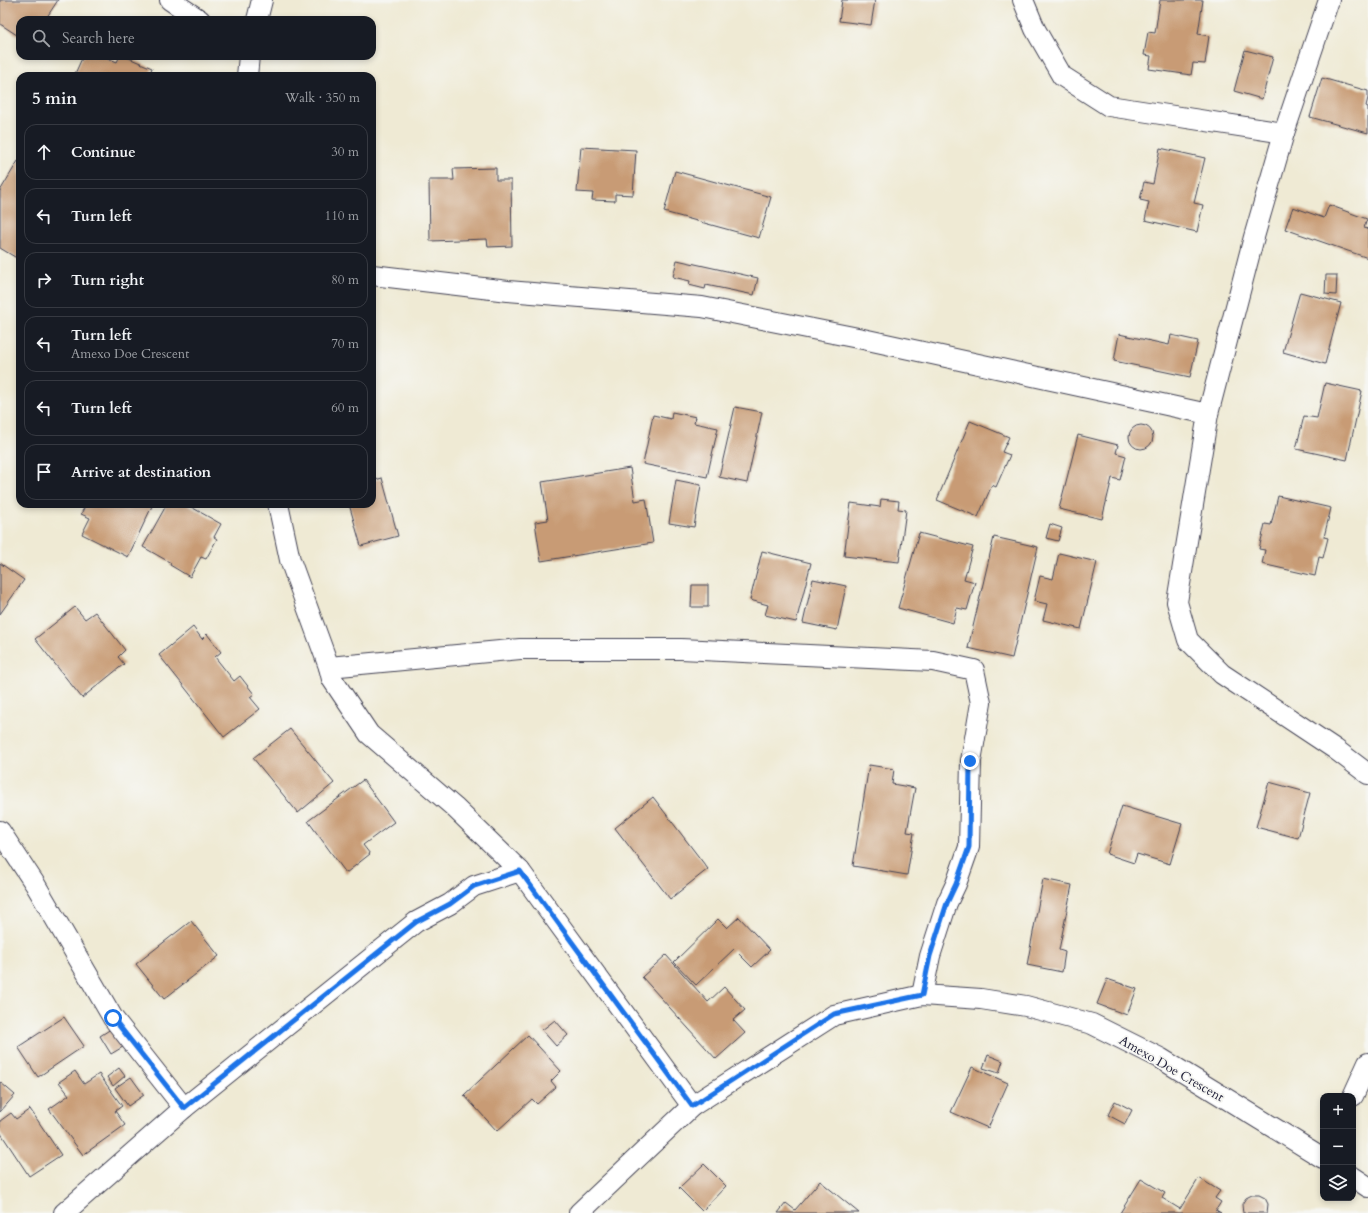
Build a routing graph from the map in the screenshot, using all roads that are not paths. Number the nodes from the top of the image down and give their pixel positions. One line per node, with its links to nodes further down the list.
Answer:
1 (170, 0): 5 (street)
2 (262, 0): 6 (street)
3 (1023, 0): 9 (street)
4 (1329, 0): 9 (street)
5 (194, 16)
6 (258, 16)
7 (249, 60): 8 (street)
8 (247, 72)
9 (1284, 133): 11 (street)
10 (376, 275): 11 (street)
11 (1208, 414): 14 (street)
12 (279, 508): 13 (street)
13 (329, 667): 16 (street); 17 (street)
14 (1368, 774)
15 (0, 831): 21 (street)
16 (520, 871): 20 (street); 21 (street)
17 (922, 995): 20 (street, Amexo Doe Crescent); 22 (street, Amexo Doe Crescent)
18 (1368, 1063): 19 (street)
19 (1354, 1093)
20 (692, 1106): 26 (street, Amexo Doe Crescent)
21 (184, 1108): 25 (street)
22 (1320, 1156)
23 (1356, 1179): 24 (street)
24 (1368, 1187)
25 (64, 1213)
26 (579, 1213)

